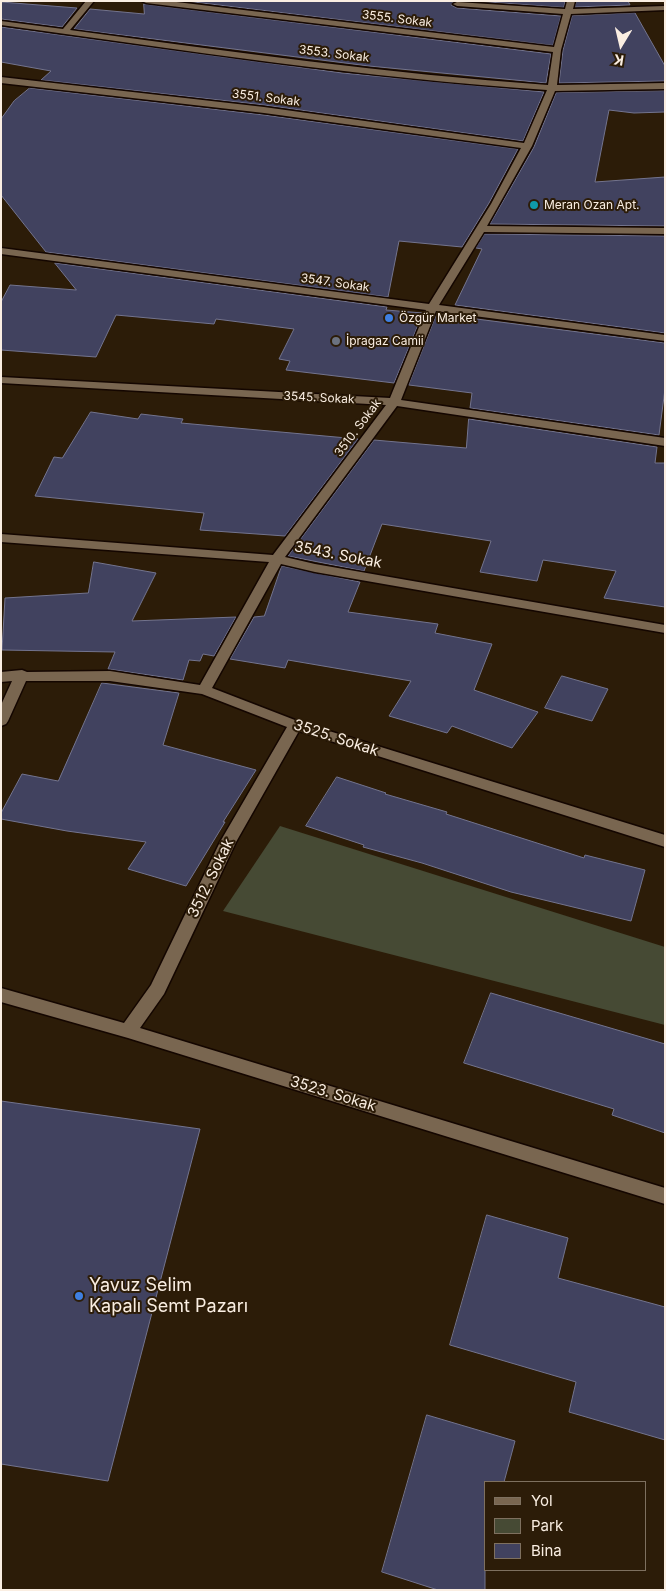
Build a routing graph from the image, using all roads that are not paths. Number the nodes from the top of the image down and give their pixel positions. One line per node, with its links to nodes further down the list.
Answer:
1 (90, 1): 7 (street)
2 (146, 1): 8 (street, 3555. Sokak)
3 (457, 4): 4 (street)
4 (570, 6): 5 (street); 8 (street, 3510. Sokak)
5 (665, 8)
6 (1, 23): 7 (street, 3553. Sokak)
7 (66, 30): 11 (street, 3553. Sokak)
8 (557, 50): 11 (street, 3510. Sokak)
9 (1, 80): 12 (street, 3551. Sokak)
10 (665, 86): 11 (street, 3553. Sokak)
11 (552, 88): 12 (street, 3510. Sokak)
12 (527, 146): 13 (street, 3510. Sokak)
13 (479, 230): 14 (street); 16 (street, 3510. Sokak)
14 (665, 231)
15 (1, 251): 16 (street, 3547. Sokak)
16 (432, 308): 17 (street, 3547. Sokak); 19 (street, 3510. Sokak)
17 (665, 338)
18 (1, 380): 19 (street, 3545. Sokak)
19 (394, 402): 20 (street, 3545. Sokak); 22 (street, 3510. Sokak)
20 (665, 442)
21 (1, 538): 22 (street, 3543. Sokak)
22 (277, 559): 23 (street, 3543. Sokak); 26 (street, 3510. Sokak)
23 (665, 629)
24 (22, 675): 25 (street, 3525. Sokak); 26 (street, 3525. Sokak); 27 (street)
25 (1, 677)
26 (204, 690): 28 (street, 3525. Sokak)
27 (1, 721)
28 (295, 725): 29 (street, 3525. Sokak); 31 (street, 3512. Sokak)
29 (665, 841)
30 (1, 995): 31 (street, 3523. Sokak)
31 (128, 1031): 32 (street, 3523. Sokak)
32 (665, 1196)

